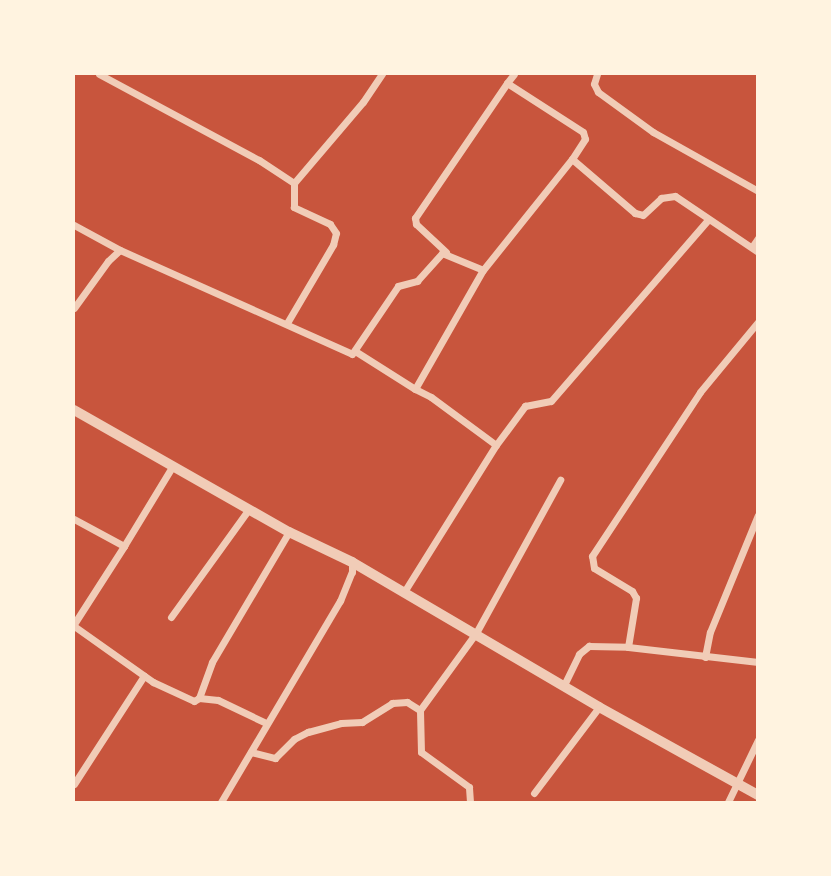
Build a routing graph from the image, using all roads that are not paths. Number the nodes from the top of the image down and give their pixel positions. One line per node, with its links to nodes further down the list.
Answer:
1 (99, 74): 7 (street)
2 (382, 74): 7 (street)
3 (514, 74): 5 (street)
4 (597, 74): 8 (street)
5 (508, 83): 6 (street); 14 (street)
6 (572, 159): 9 (street); 15 (street)
7 (294, 183): 18 (street)
8 (758, 191)
9 (708, 220): 13 (street); 22 (street)
10 (74, 225): 12 (street)
11 (758, 238): 13 (street)
12 (120, 250): 16 (street); 18 (street)
13 (755, 250)
14 (446, 252): 15 (street); 19 (street)
15 (483, 270): 20 (street)
16 (74, 308)
17 (758, 322): 35 (street)
18 (288, 323): 19 (street)
19 (355, 351): 20 (street)
20 (415, 389): 22 (street)
21 (74, 410): 23 (street)
22 (496, 445): 31 (street)
23 (172, 467): 25 (street); 29 (street)
24 (560, 480): 34 (street)
25 (249, 509): 28 (street); 32 (street)
26 (758, 514): 36 (street)
27 (74, 519): 29 (street)
28 (289, 532): 30 (street); 40 (street)
29 (124, 546): 33 (street)
30 (352, 562): 31 (street); 43 (street)
31 (404, 592): 34 (street)
32 (170, 617)
33 (74, 625): 38 (street)
34 (476, 633): 39 (street); 42 (street)
35 (628, 647): 36 (street); 39 (street)
36 (705, 657): 37 (street)
37 (758, 662)
38 (144, 676): 40 (street); 47 (street)
39 (564, 685): 41 (street)
40 (200, 698): 43 (street)
41 (598, 707): 46 (street); 48 (street)
42 (420, 710): 45 (street); 51 (street)
43 (266, 723): 45 (street)
44 (758, 740): 46 (street)
45 (251, 752): 50 (street)
46 (737, 782): 49 (street); 52 (street)
47 (74, 784)
48 (534, 793)
49 (758, 795)
50 (220, 803)
51 (470, 803)
52 (728, 803)

